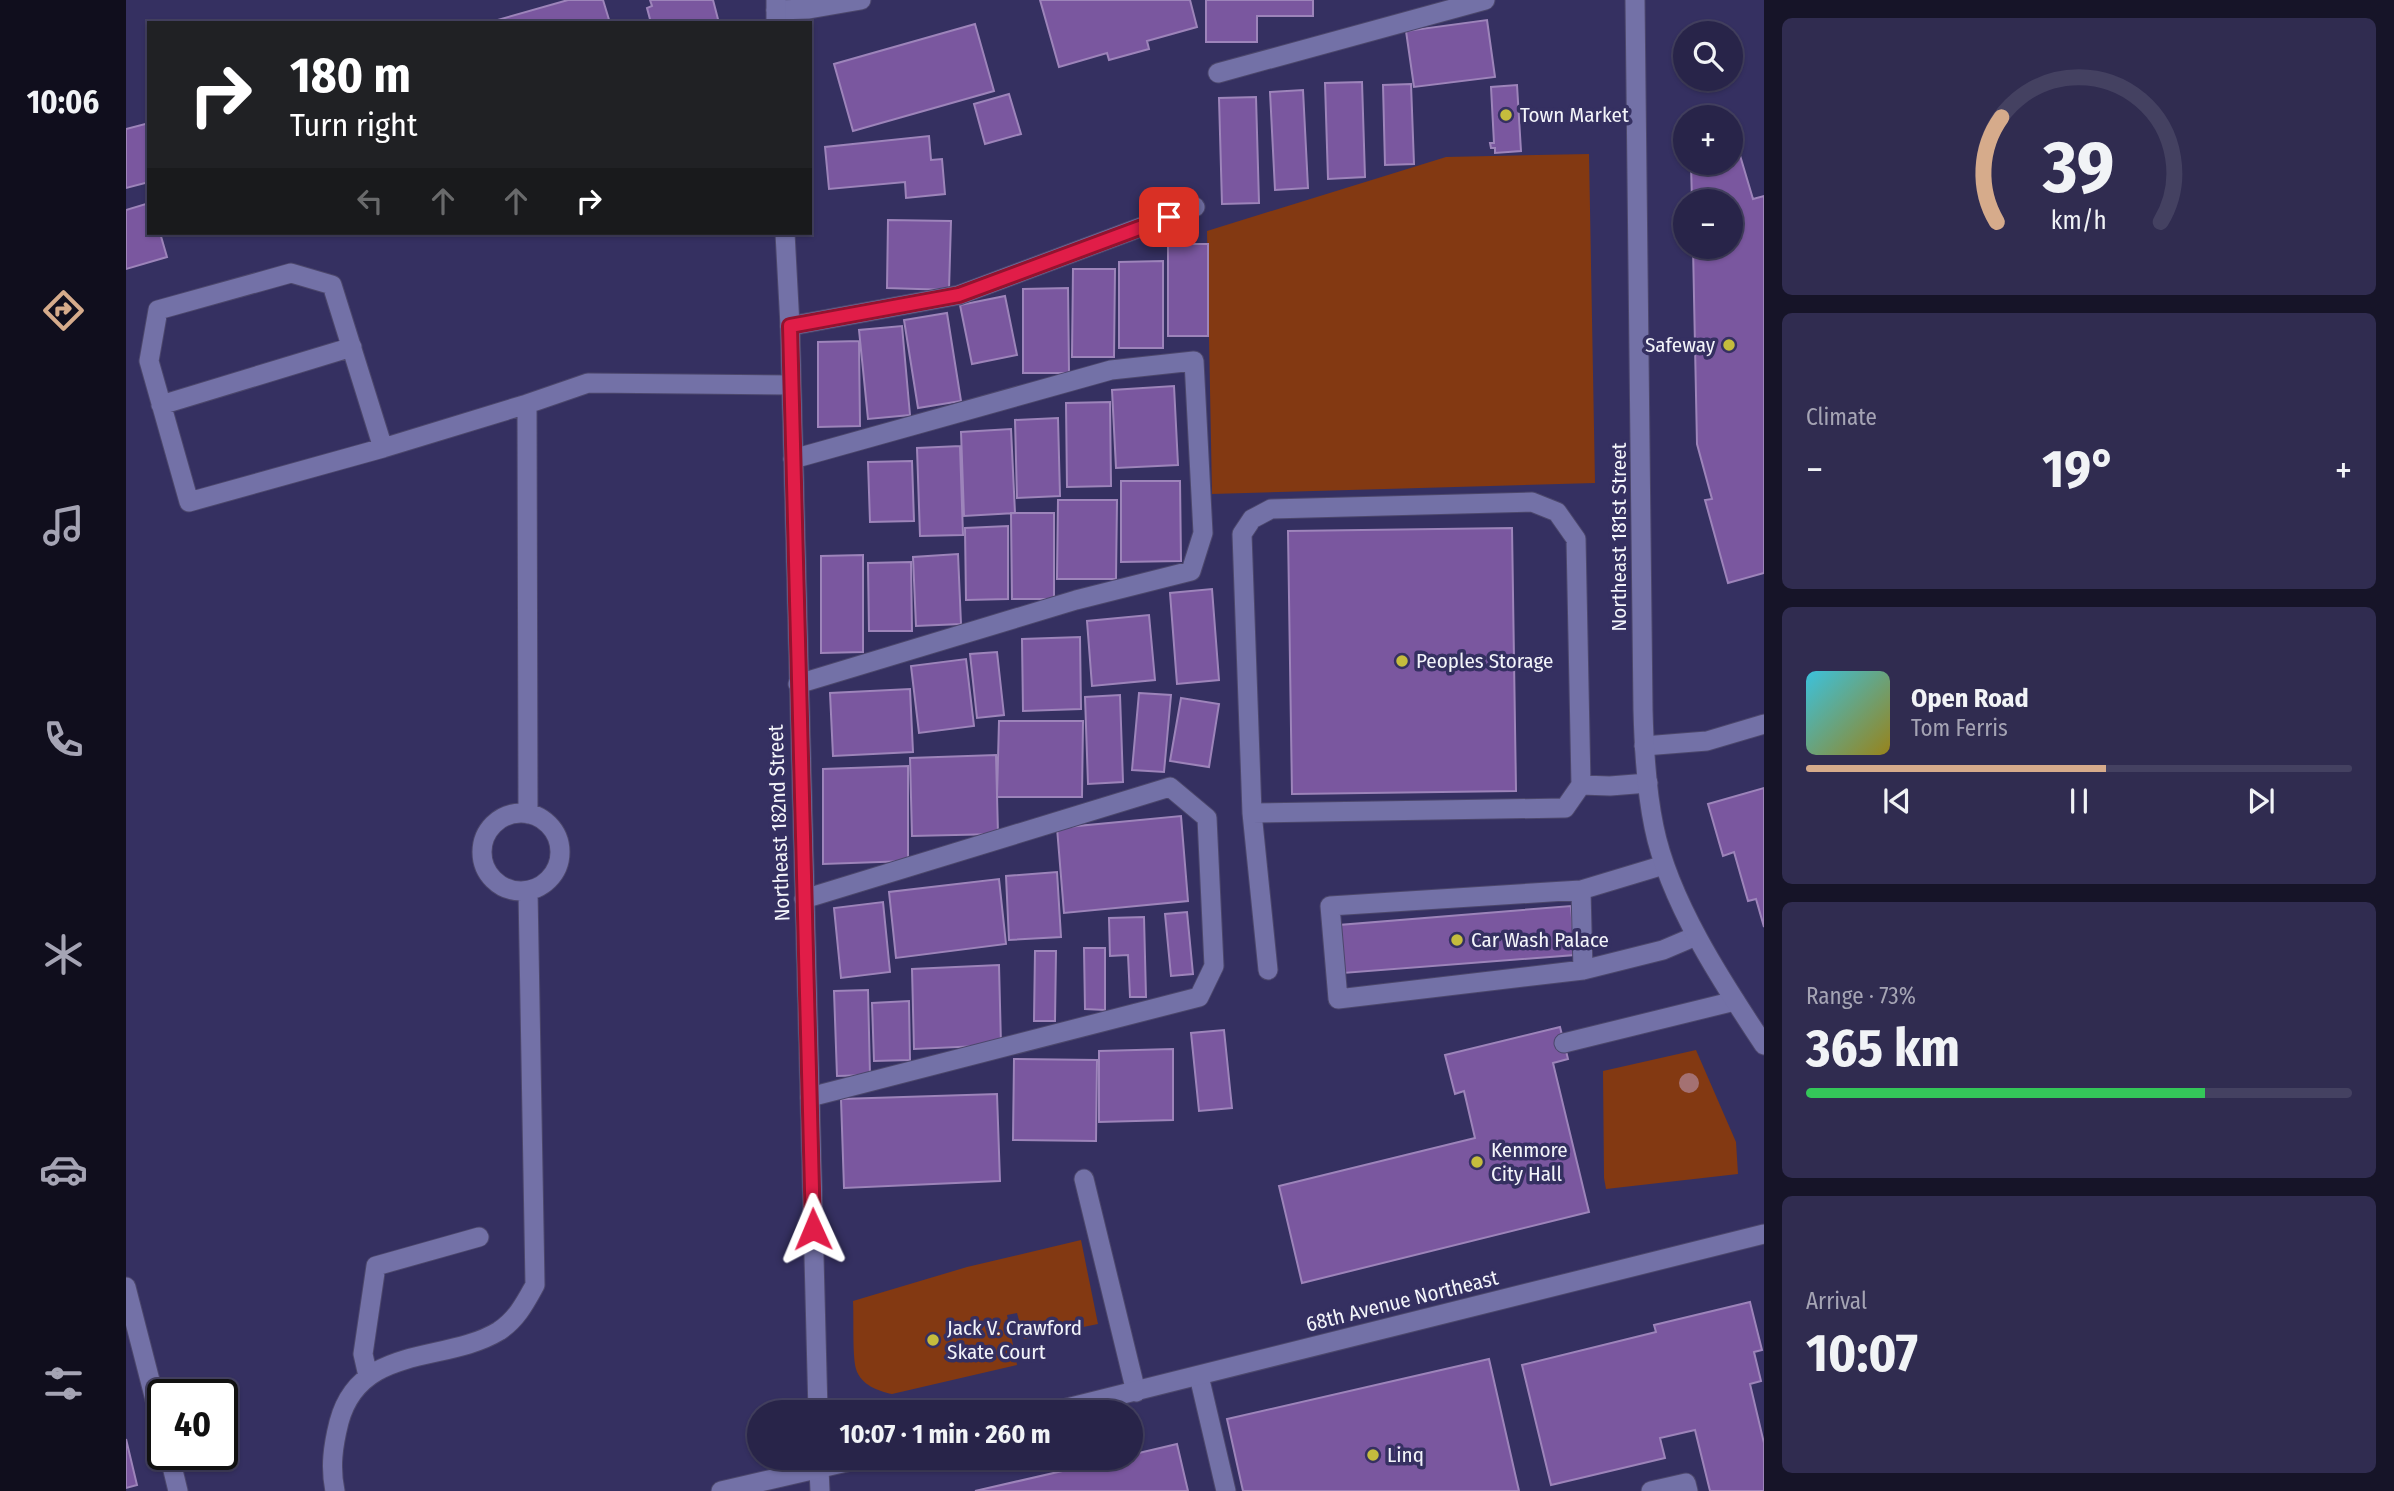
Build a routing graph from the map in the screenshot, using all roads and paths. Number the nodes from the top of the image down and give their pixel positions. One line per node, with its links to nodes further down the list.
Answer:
1 (861, 0): 4 (street)
2 (1485, 0): 5 (street)
3 (1635, 0): 17 (street, Northeast 181st Street)
4 (776, 11)
5 (1218, 73)
6 (1195, 207): 8 (street)
7 (785, 235): 8 (street, Northeast 182nd Street)
8 (790, 326): 10 (street, Northeast 182nd Street)
9 (352, 347): 12 (street); 12 (street); 13 (street)
10 (791, 385): 11 (street); 14 (street, Northeast 182nd Street)
11 (527, 404): 13 (street); 21 (street)
12 (161, 405): 13 (street)
13 (383, 448)
14 (793, 459): 15 (street, Northeast 182nd Street); 15 (street)
15 (798, 684): 25 (street, Northeast 182nd Street)
16 (1764, 724): 17 (street)
17 (1644, 746): 18 (street, Northeast 181st Street)
18 (1648, 783): 19 (street); 22 (street, Northeast 181st Street)
19 (1581, 785): 20 (street); 20 (street)
20 (1252, 813): 27 (street)
21 (528, 814): 24 (street); 24 (street)
22 (1664, 865): 23 (street); 26 (street, Northeast 181st Street)
23 (1581, 890): 28 (street); 28 (street)
24 (528, 891): 37 (street)
25 (804, 899): 32 (street, Northeast 182nd Street); 32 (street)
26 (1696, 936): 28 (street); 29 (street, Northeast 181st Street)
27 (1268, 970)
28 (1583, 970)
29 (1735, 1001): 30 (street); 31 (street, Northeast 181st Street)
30 (1564, 1043)
31 (1764, 1045)
32 (810, 1097): 41 (street, Northeast 182nd Street)
33 (1084, 1179): 40 (street)
34 (1764, 1234): 38 (street, 68th Avenue Northeast)
35 (479, 1237): 37 (street)
36 (126, 1287): 39 (street)
37 (368, 1376): 47 (street)
38 (1199, 1376): 40 (street, 68th Avenue Northeast); 50 (street)
39 (149, 1379)
40 (1136, 1392): 42 (street, 68th Avenue Northeast)
41 (818, 1400)
42 (1102, 1400)
43 (171, 1470): 46 (street)
44 (794, 1470): 48 (street)
45 (819, 1470): 49 (street)
46 (174, 1490)
47 (335, 1491)
48 (721, 1491)
49 (820, 1491)
50 (1226, 1491)
51 (1651, 1491): 52 (street)
52 (1688, 1491)

